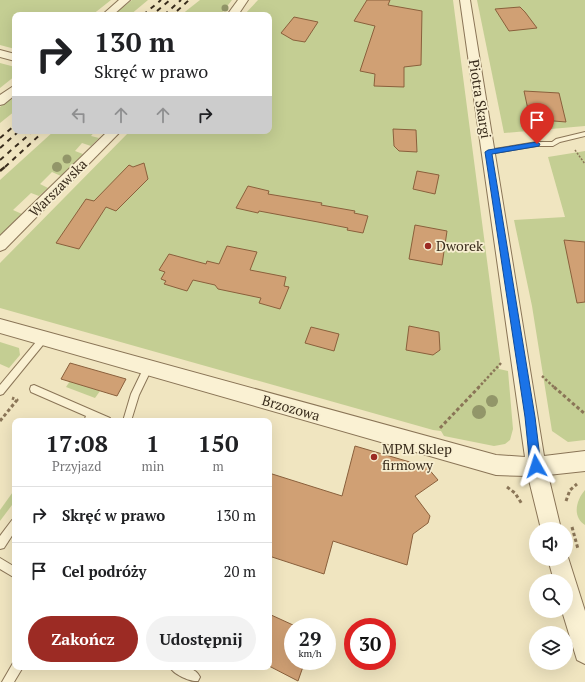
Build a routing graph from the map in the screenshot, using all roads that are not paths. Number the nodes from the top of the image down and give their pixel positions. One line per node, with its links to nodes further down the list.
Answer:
1 (125, 0): 4 (street)
2 (243, 0): 5 (street)
3 (465, 0): 12 (street, Piotra Skargi)
4 (111, 12)
5 (235, 12)
6 (0, 53): 7 (street)
7 (12, 57)
8 (12, 91): 9 (street)
9 (0, 101)
10 (112, 134): 13 (street, Warszawska)
11 (585, 134): 12 (lane)
12 (488, 152): 22 (street, Piotra Skargi)
13 (0, 245)
14 (0, 326): 15 (street, Brzozowa)
15 (44, 338): 16 (street, Brzozowa); 18 (lane)
16 (148, 368): 20 (lane); 22 (street, Brzozowa)
17 (34, 389): 19 (lane)
18 (0, 391)
19 (91, 418)
20 (128, 418)
21 (585, 461): 22 (street, Brzozowa)
22 (536, 466): 23 (street, Piotra Skargi)
23 (549, 522)
24 (12, 527): 25 (lane)
25 (0, 544)
26 (0, 563): 27 (lane)
27 (12, 571)
28 (573, 602): 29 (street)
29 (582, 628): 30 (street)
30 (585, 652)
31 (15, 670): 34 (lane)
32 (181, 670): 33 (lane)
33 (194, 677)
34 (8, 682)

